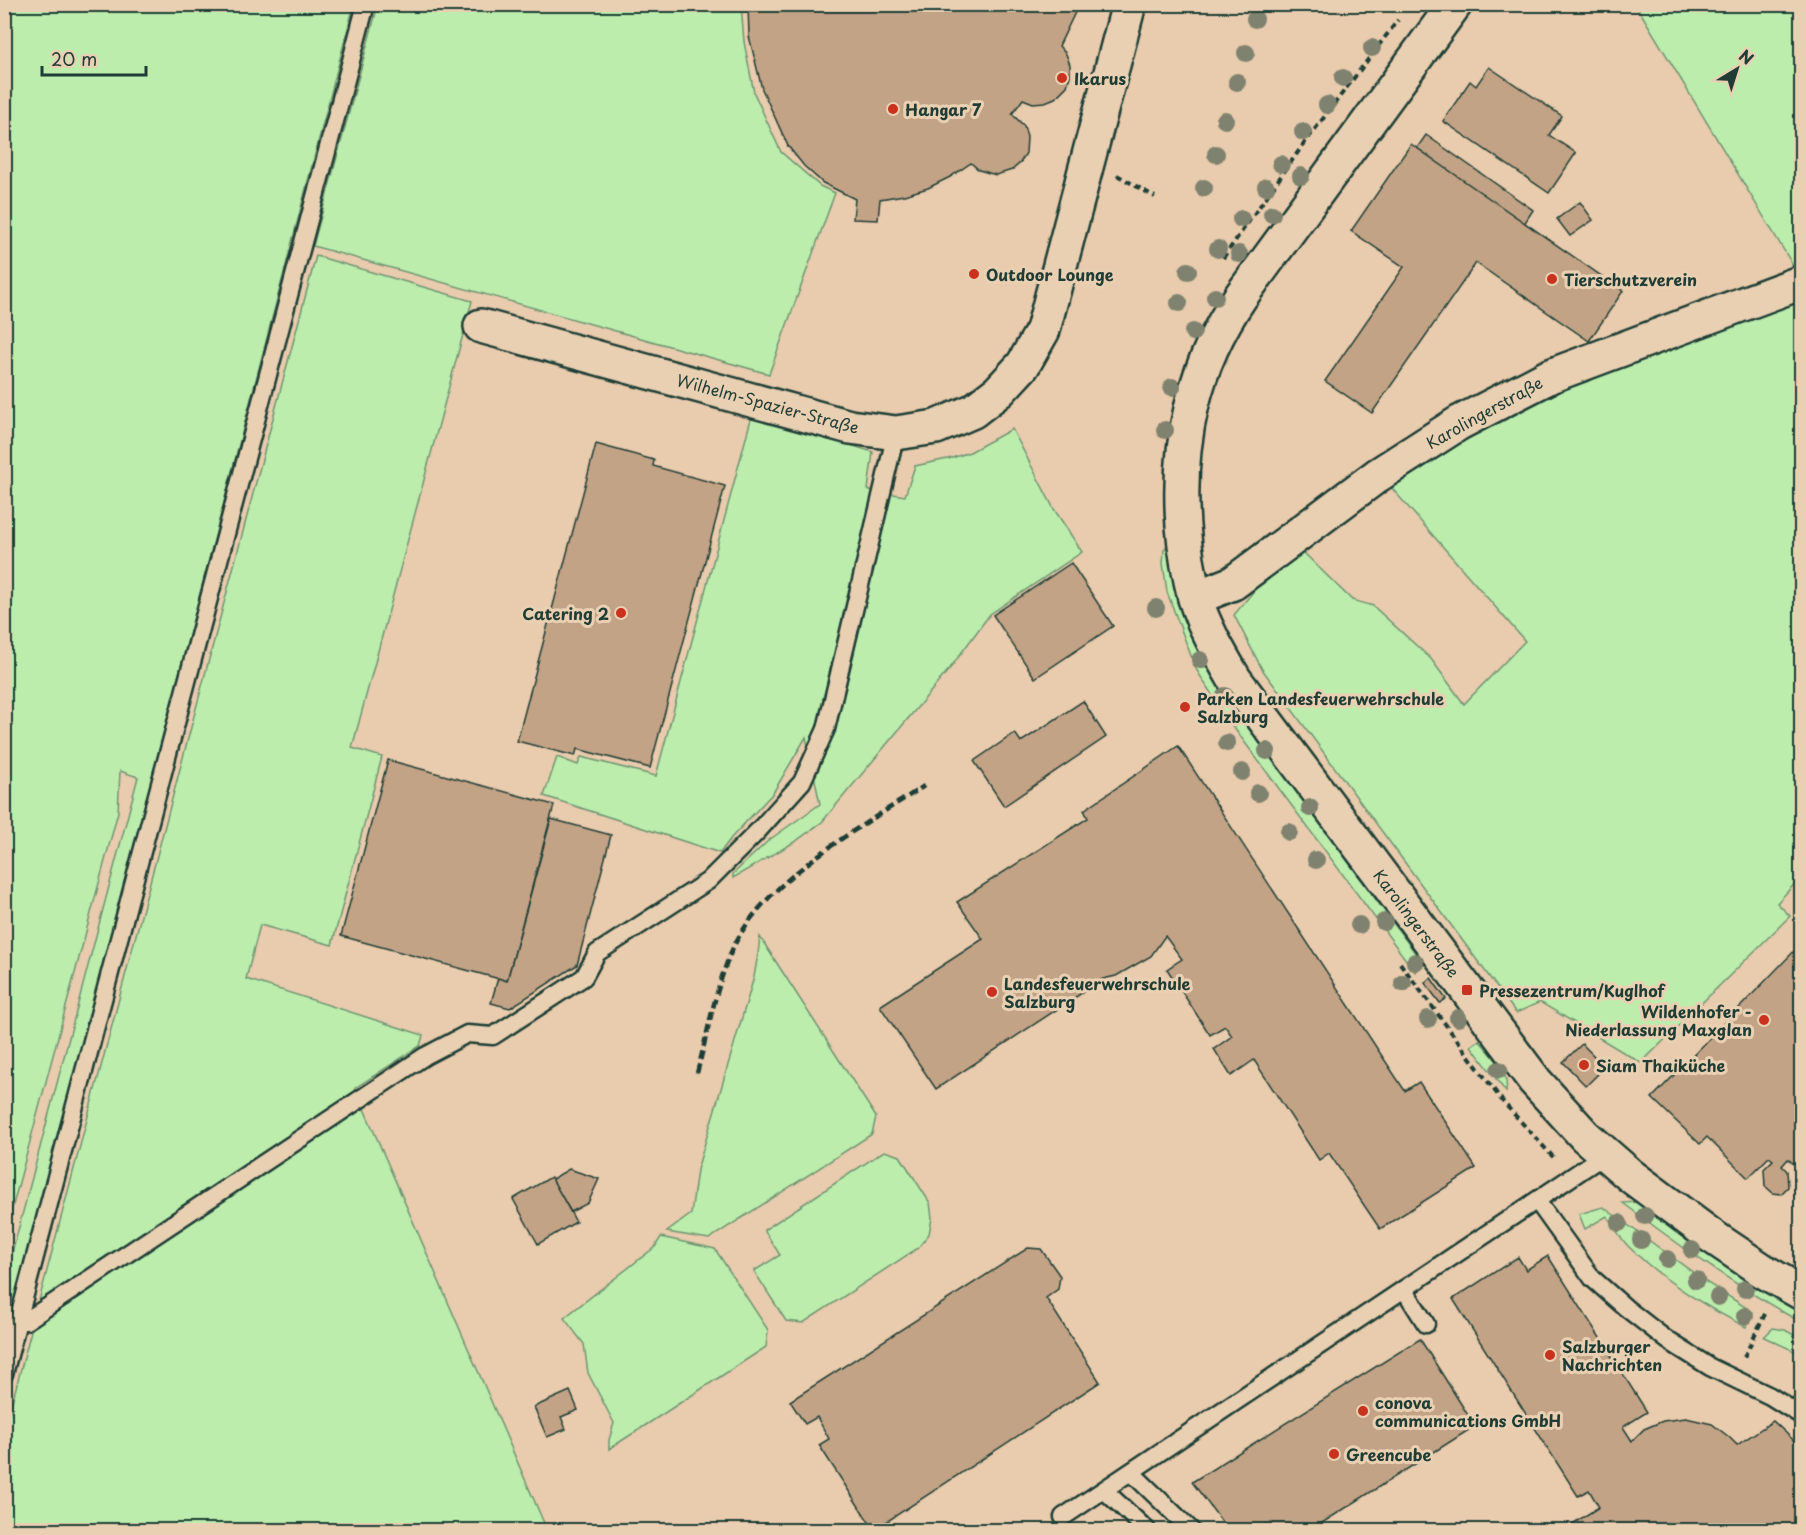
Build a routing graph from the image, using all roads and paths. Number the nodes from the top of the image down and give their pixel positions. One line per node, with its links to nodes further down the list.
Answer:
1 (366, 4): 19 (lane)
2 (1129, 4): 8 (street, Wilhelm-Spazier-Straße)
3 (1455, 4): 9 (street, Karolingerstraße)
4 (1399, 19): 5 (path)
5 (1219, 264)
6 (1802, 282): 9 (street, Karolingerstraße)
7 (481, 326): 8 (street, Wilhelm-Spazier-Straße)
8 (896, 433): 19 (lane)
9 (1195, 598): 11 (street, Karolingerstraße)
10 (1399, 961): 12 (path)
11 (1606, 1154): 12 (lane); 15 (street, Karolingerstraße)
12 (1573, 1177): 13 (lane)
13 (1537, 1201): 14 (lane); 22 (lane)
14 (1404, 1289): 20 (lane); 24 (lane)
15 (1802, 1293)
16 (1757, 1306): 17 (path)
17 (1766, 1312): 18 (path); 22 (path)
18 (1775, 1317)
19 (19, 1320): 21 (lane)
20 (1426, 1324)
21 (4, 1374)
22 (1733, 1378): 23 (lane)
23 (1802, 1416)
24 (1131, 1472): 25 (lane); 28 (lane)
25 (1104, 1490): 26 (lane); 27 (lane)
26 (1063, 1517)
27 (1147, 1530)
28 (1191, 1530)

